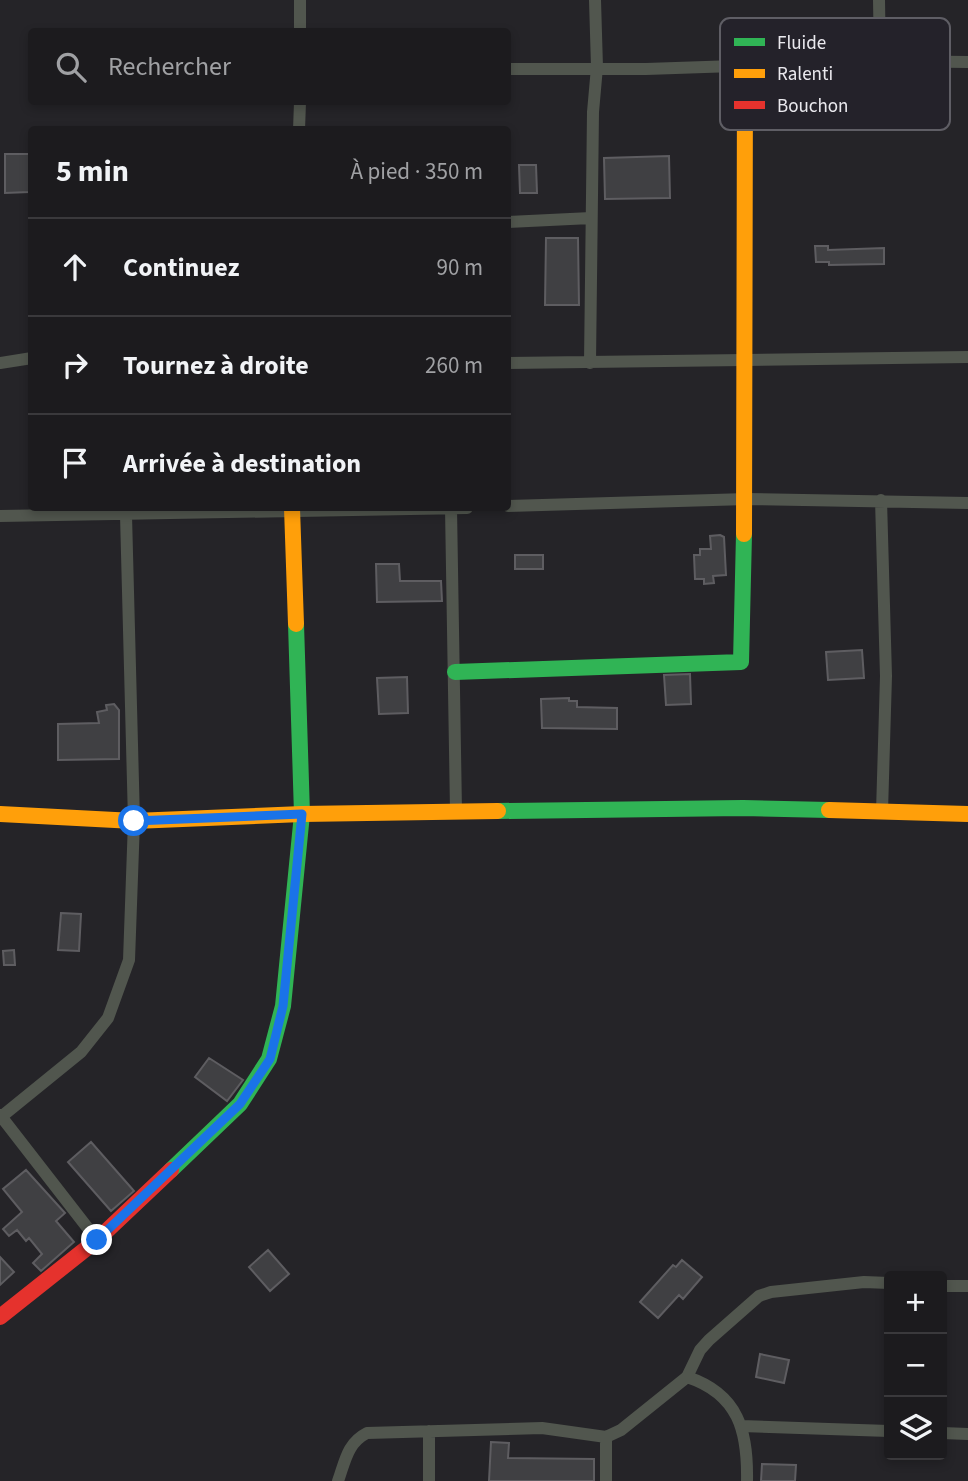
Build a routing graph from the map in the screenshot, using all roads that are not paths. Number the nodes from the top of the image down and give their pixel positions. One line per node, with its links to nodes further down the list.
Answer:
1 (300, 0): 5 (street)
2 (595, 0): 9 (street)
3 (879, 0): 4 (street)
4 (879, 18)
5 (300, 28)
6 (950, 62): 7 (street)
7 (968, 62)
8 (720, 66): 9 (street)
9 (597, 67): 10 (street); 14 (street)
10 (511, 69)
11 (300, 105): 12 (street)
12 (299, 126)
13 (745, 130): 18 (street)
14 (591, 218): 15 (street); 19 (street)
15 (511, 222)
16 (968, 357): 18 (street)
17 (28, 359): 20 (street)
18 (744, 359): 19 (street); 22 (street)
19 (590, 362): 21 (street)
20 (0, 363)
21 (511, 363)
22 (747, 499): 23 (street); 25 (street); 31 (street)
23 (881, 500): 24 (street); 33 (street)
24 (968, 503)
25 (511, 506)
26 (259, 511): 29 (street)
27 (292, 511): 35 (street)
28 (451, 511): 31 (street)
29 (126, 515): 30 (street); 37 (street)
30 (0, 516)
31 (455, 671): 32 (street)
32 (456, 811): 33 (street); 35 (street)
33 (883, 812): 36 (street)
34 (0, 814): 37 (street)
35 (302, 814): 37 (street); 39 (street)
36 (968, 814)
37 (134, 821): 38 (street)
38 (1, 1116): 39 (street)
39 (97, 1240): 43 (street)
40 (884, 1283): 44 (street)
41 (947, 1286): 42 (street)
42 (968, 1286)
43 (0, 1317)
44 (688, 1377): 45 (street); 50 (street)
45 (741, 1426): 47 (street); 54 (street)
46 (429, 1431): 50 (street); 51 (street); 52 (street)
47 (884, 1431)
48 (947, 1433): 49 (street)
49 (968, 1434)
50 (606, 1437): 53 (street)
51 (338, 1481)
52 (429, 1481)
53 (606, 1481)
54 (747, 1481)

